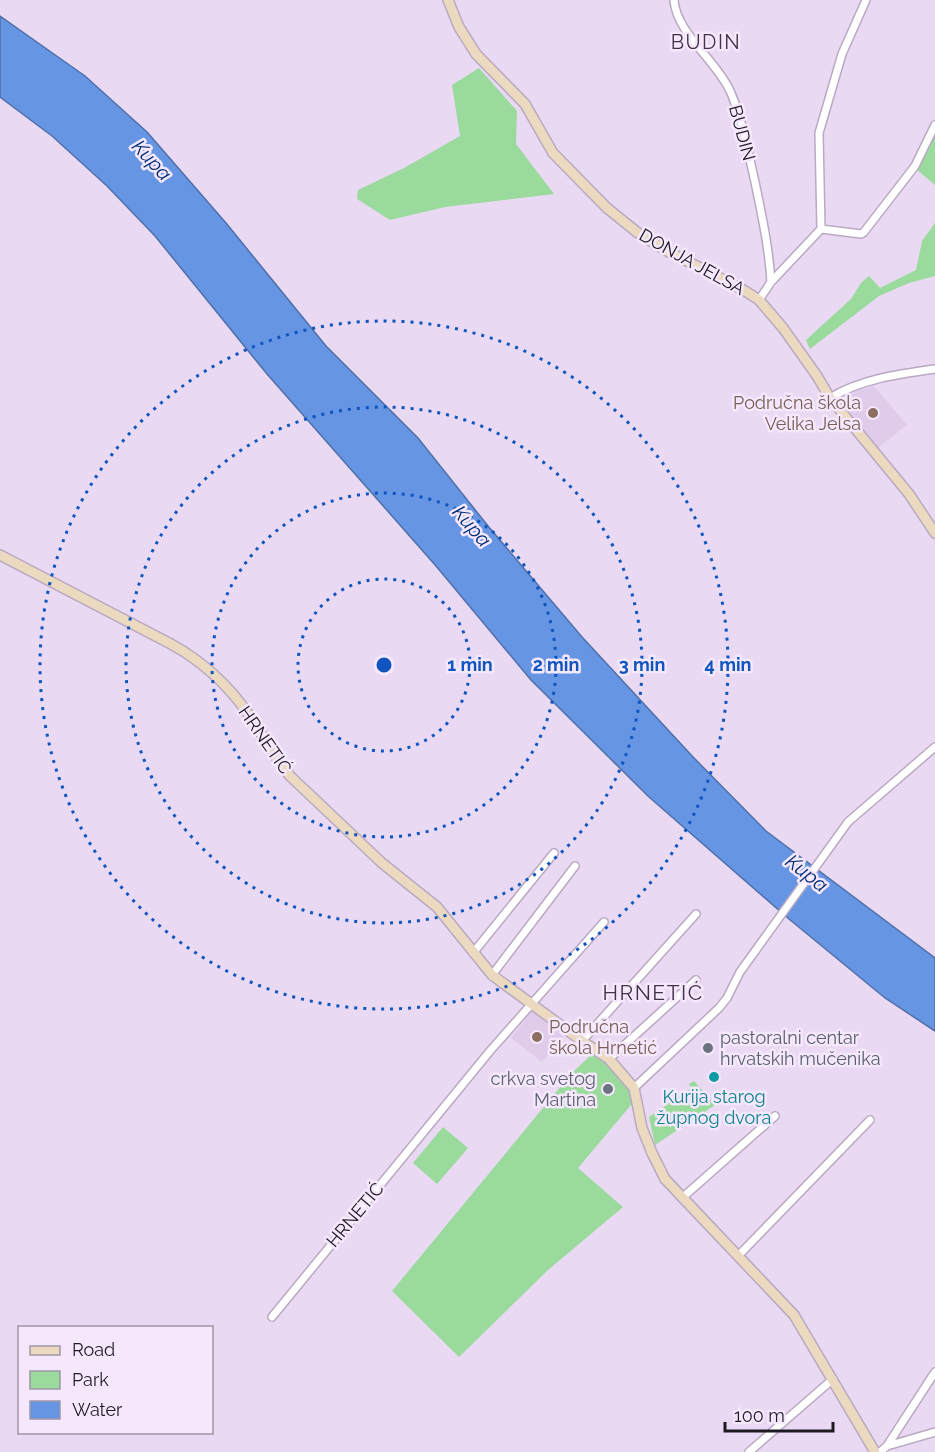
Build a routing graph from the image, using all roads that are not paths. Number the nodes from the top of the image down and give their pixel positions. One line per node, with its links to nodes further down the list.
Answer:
1 (448, 0): 7 (street, DONJA JELSA)
2 (674, 0): 6 (street, BUDIN)
3 (866, 0): 5 (street)
4 (935, 125): 5 (street)
5 (821, 229): 6 (street, DONJA JELSA)
6 (771, 282): 7 (street, DONJA JELSA)
7 (759, 300): 9 (street, DONJA JELSA)
8 (935, 369): 9 (street)
9 (830, 398): 10 (street, DONJA JELSA)
10 (935, 533)
11 (0, 555): 17 (street, HRNETIĆ)
12 (935, 747): 23 (street)
13 (554, 853): 17 (street)
14 (575, 866): 18 (street)
15 (696, 914): 21 (street)
16 (604, 922): 20 (street)
17 (473, 953): 18 (street, HRNETIĆ)
18 (492, 975): 20 (street, HRNETIĆ)
19 (696, 980): 22 (street)
20 (531, 1005): 21 (street, HRNETIĆ); 28 (street, HRNETIĆ)
21 (582, 1041): 22 (street, HRNETIĆ)
22 (609, 1059): 23 (street, HRNETIĆ)
23 (634, 1088): 26 (street, HRNETIĆ)
24 (775, 1116): 26 (street)
25 (870, 1120): 27 (street)
26 (682, 1198): 27 (street, HRNETIĆ)
27 (738, 1256): 30 (street, HRNETIĆ)
28 (272, 1317)
29 (935, 1372): 32 (street)
30 (832, 1379): 33 (street); 34 (street, HRNETIĆ)
31 (935, 1432): 32 (street)
32 (887, 1446): 35 (street)
33 (749, 1452)
34 (875, 1452)
35 (880, 1452)

